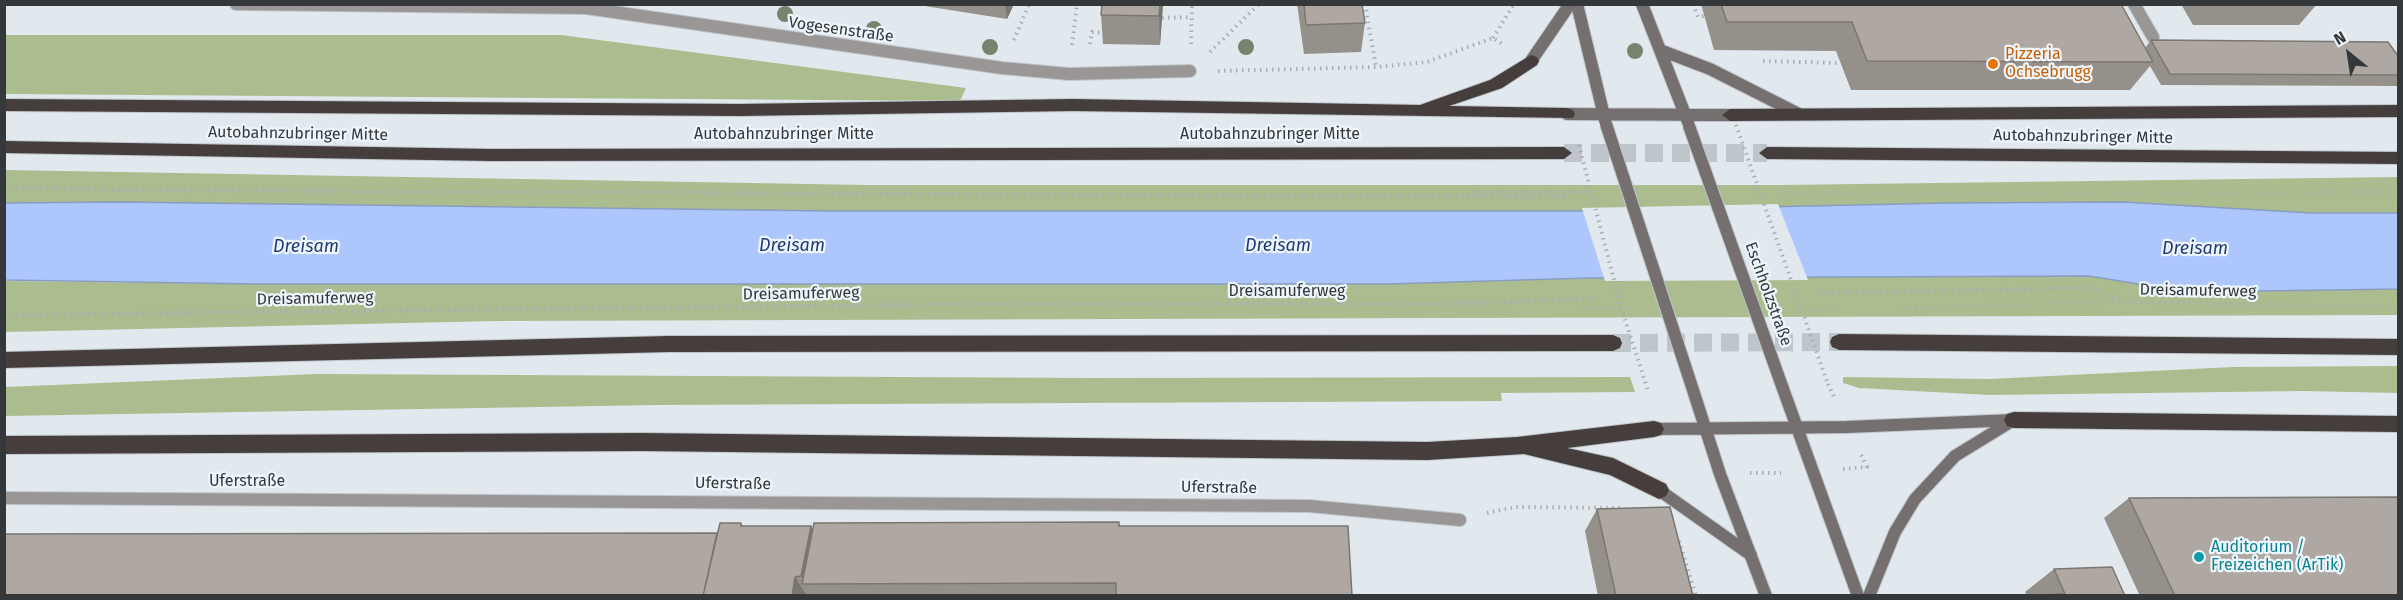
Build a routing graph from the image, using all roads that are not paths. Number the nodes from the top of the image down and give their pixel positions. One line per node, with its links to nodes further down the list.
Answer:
1 (236, 4): 6 (street, Vogesenstraße)
2 (1570, 4): 9 (main road)
3 (1577, 4): 16 (main road)
4 (1642, 4): 8 (main road, Eschholzstraße)
5 (2134, 4): 7 (street)
6 (587, 6): 10 (street, Vogesenstraße)
7 (2153, 37)
8 (1660, 50): 15 (main road); 18 (main road, Eschholzstraße)
9 (1531, 61): 13 (highway)
10 (1190, 71)
11 (4, 105): 13 (highway)
12 (2398, 111): 15 (highway)
13 (1409, 113): 14 (highway)
14 (1567, 114): 16 (main road)
15 (1799, 114): 17 (highway)
16 (1604, 119): 18 (main road); 31 (main road, bridge)
17 (1733, 120): 18 (main road)
18 (1688, 121): 29 (main road, Eschholzstraße, bridge)
19 (4, 147): 20 (highway, Autobahnzubringer Mitte)
20 (1564, 153)
21 (1767, 153): 22 (highway, Autobahnzubringer Mitte)
22 (2398, 158)
23 (1839, 342): 25 (highway)
24 (1613, 343): 26 (highway)
25 (2398, 347)
26 (4, 360)
27 (2014, 420): 28 (highway); 29 (main road); 40 (main road)
28 (2398, 424)
29 (1797, 427): 31 (main road); 39 (main road, Eschholzstraße)
30 (1654, 429): 31 (main road); 33 (highway)
31 (1704, 429): 37 (main road)
32 (4, 445): 33 (highway)
33 (1517, 446): 34 (highway)
34 (1659, 490): 37 (main road)
35 (4, 498): 36 (street, Uferstraße)
36 (1460, 519)
37 (1752, 556): 38 (main road)
38 (1766, 596)
39 (1858, 596)
40 (1869, 596)

